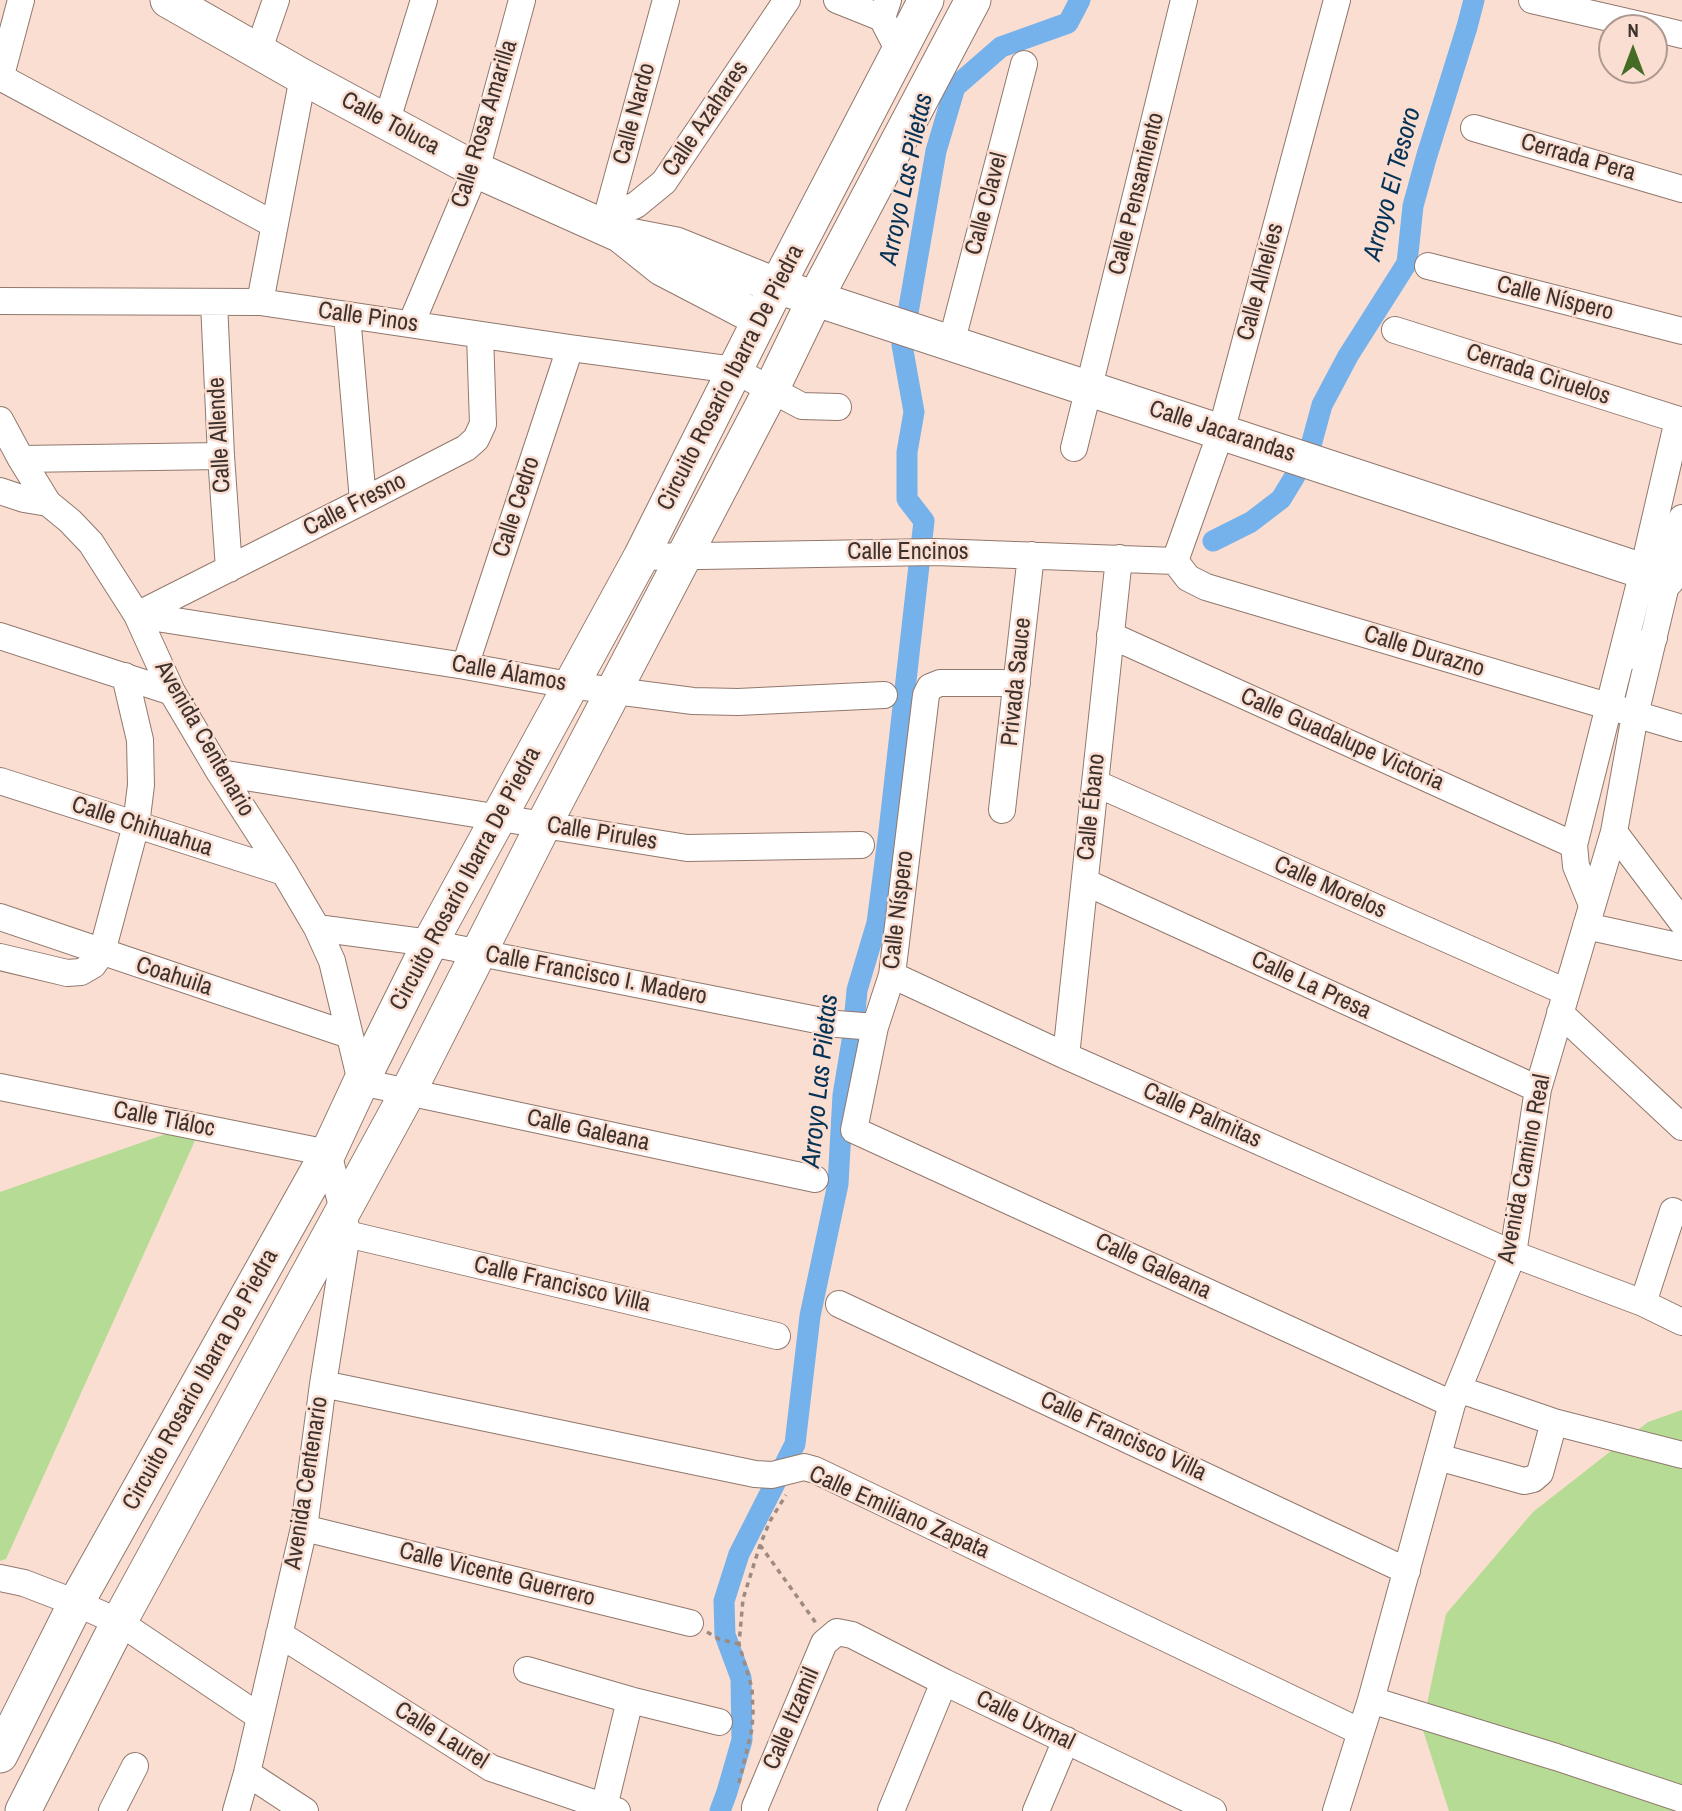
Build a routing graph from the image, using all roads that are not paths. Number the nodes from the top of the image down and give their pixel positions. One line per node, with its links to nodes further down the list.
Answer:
1 (22, 0): 20 (street)
2 (169, 0): 17 (main road, Calle Toluca)
3 (276, 0): 17 (street)
4 (424, 0): 21 (street)
5 (522, 0): 23 (street, Calle Rosa Amarilla)
6 (666, 0): 26 (street, Calle Nardo)
7 (787, 0): 26 (street, Calle Azahares)
8 (837, 0): 14 (street)
9 (926, 0): 16 (main road, Circuito Rosario Ibarra De Piedra)
10 (973, 0): 29 (main road)
11 (1184, 0): 42 (street, Calle Pensamiento)
12 (1337, 0): 47 (street, Calle Alhelíes)
13 (1532, 0): 15 (street)
14 (885, 9): 16 (street)
15 (1598, 15)
16 (899, 51): 28 (main road, Circuito Rosario Ibarra De Piedra)
17 (258, 52): 19 (main road, Calle Toluca)
18 (1024, 64): 39 (street, Calle Clavel)
19 (303, 77): 21 (main road, Calle Toluca); 25 (street)
20 (0, 78): 25 (street)
21 (386, 122): 23 (main road, Calle Toluca)
22 (1474, 128): 24 (street, Cerrada Pera)
23 (476, 170): 26 (main road, Calle Toluca); 35 (street, Calle Rosa Amarilla)
24 (1682, 189)
25 (274, 223): 32 (street)
26 (610, 226): 28 (main road, Calle Toluca); 34 (main road, Calle Toluca)
27 (1429, 266): 37 (street, Calle Níspero)
28 (777, 286): 29 (main road, Calle Jacarandas); 34 (main road, Circuito Rosario Ibarra De Piedra)
29 (815, 299): 39 (main road, Calle Jacarandas); 43 (main road)
30 (0, 301): 31 (street, Calle Pinos)
31 (214, 302): 32 (street, Calle Pinos); 49 (street, Calle Allende)
32 (260, 302): 33 (street, Calle Pinos)
33 (347, 315): 35 (street, Calle Pinos); 53 (street)
34 (761, 319): 41 (main road, Circuito Rosario Ibarra De Piedra)
35 (411, 324): 38 (street, Calle Pinos)
36 (1395, 330): 46 (street, Cerrada Ciruelos)
37 (1682, 331)
38 (480, 335): 40 (street, Calle Pinos); 53 (street, Calle Fresno)
39 (951, 344): 42 (main road, Calle Jacarandas)
40 (570, 348): 41 (street, Calle Pinos); 68 (street, Calle Cedro)
41 (734, 370): 43 (street); 57 (main road, Circuito Rosario Ibarra De Piedra)
42 (1090, 389): 47 (main road, Calle Jacarandas); 48 (street, Calle Pensamiento)
43 (771, 390): 44 (street); 58 (main road)
44 (838, 407)
45 (0, 420): 50 (street, Avenida Centenario)
46 (1680, 420): 55 (street, Avenida Camino Real)
47 (1221, 432): 60 (street, Calle Alhelíes); 62 (main road, Calle Jacarandas)
48 (1074, 448)
49 (220, 456): 50 (street); 61 (street, Calle Allende)
50 (21, 459): 54 (street, Avenida Centenario)
51 (0, 491): 54 (street)
52 (1682, 495): 55 (street)
53 (363, 501): 61 (street, Calle Fresno)
54 (48, 503): 63 (street, Avenida Centenario)
55 (1669, 515): 62 (street, Avenida Camino Real)
56 (1031, 555): 58 (street, Calle Encinos); 59 (street, Calle Encinos); 70 (street, Privada Sauce)
57 (641, 556): 58 (street, Calle Encinos); 71 (main road, Circuito Rosario Ibarra De Piedra)
58 (686, 556): 72 (main road)
59 (1119, 558): 60 (street, Calle Encinos); 64 (street, Calle Ébano)
60 (1175, 561): 75 (street, Calle Durazno)
61 (229, 569): 63 (street, Calle Fresno)
62 (1655, 575): 66 (street, Avenida Camino Real); 67 (street)
63 (137, 615): 68 (street, Calle Álamos); 73 (street, Avenida Centenario)
64 (1110, 635): 80 (street, Calle Ébano); 87 (street, Calle Guadalupe Victoria)
65 (0, 636): 69 (street)
66 (1654, 638): 67 (street); 76 (street, Avenida Camino Real)
67 (1620, 662): 75 (street)
68 (465, 666): 71 (street, Calle Álamos)
69 (125, 677): 73 (street); 84 (street)
70 (1017, 683): 81 (street, Privada Sauce); 99 (street, Calle Níspero)
71 (569, 685): 72 (street, Calle Álamos); 82 (main road, Circuito Rosario Ibarra De Piedra)
72 (615, 691): 74 (street, Calle Álamos); 83 (main road)
73 (172, 692): 78 (street, Avenida Centenario)
74 (884, 695)
75 (1608, 707): 76 (street, Calle Durazno); 87 (street)
76 (1635, 715): 77 (street, Calle Durazno); 85 (street, Avenida Camino Real)
77 (1682, 728)
78 (220, 773): 82 (street, Calle Pirules); 88 (street, Avenida Centenario)
79 (0, 781): 84 (street, Calle Chihuahua)
80 (1095, 783): 89 (street, Calle Ébano); 100 (street, Calle Morelos)
81 (1003, 810)
82 (498, 817): 83 (street, Calle Pirules); 94 (main road, Circuito Rosario Ibarra De Piedra)
83 (544, 824): 86 (street, Calle Pirules); 97 (main road)
84 (136, 825): 88 (street, Calle Chihuahua); 96 (street)
85 (1614, 832): 90 (street, Avenida Camino Real); 92 (street)
86 (861, 845)
87 (1574, 845): 90 (street)
88 (284, 873): 93 (street, Avenida Centenario)
89 (1085, 882): 103 (street, Calle Ébano); 106 (street, Calle La Presa)
90 (1589, 916): 95 (street); 100 (street, Avenida Camino Real)
91 (0, 917): 96 (street, Coahuila)
92 (1682, 922)
93 (317, 928): 94 (street, Calle Francisco I. Madero); 102 (street, Avenida Centenario)
94 (430, 943): 97 (street, Calle Francisco I. Madero); 104 (main road, Circuito Rosario Ibarra De Piedra)
95 (1682, 947)
96 (102, 952): 98 (street); 102 (street, Coahuila)
97 (478, 953): 101 (street, Calle Francisco I. Madero); 107 (main road)
98 (0, 957)
99 (892, 975): 101 (street, Calle Níspero); 103 (street, Calle Palmitas)
100 (1563, 1003): 106 (street, Avenida Camino Real); 108 (street, Calle Morelos)
101 (869, 1027): 109 (street, Calle Níspero)
102 (349, 1035): 104 (street, Avenida Centenario)
103 (1066, 1056): 114 (street, Calle Palmitas)
104 (361, 1082): 107 (street, Calle Galeana); 110 (main road, Circuito Rosario Ibarra De Piedra)
105 (0, 1087): 110 (street, Calle Tláloc)
106 (1538, 1089): 114 (street, Avenida Camino Real)
107 (408, 1092): 111 (street, Calle Galeana); 113 (main road)
108 (1682, 1127)
109 (853, 1130): 120 (street, Calle Galeana)
110 (328, 1153): 113 (street, Avenida Centenario); 127 (main road, Circuito Rosario Ibarra De Piedra)
111 (815, 1179)
112 (1673, 1211): 115 (street)
113 (345, 1222): 118 (street, Calle Francisco Villa); 119 (street, Avenida Centenario); 128 (main road)
114 (1513, 1254): 115 (street, Calle Palmitas); 120 (street, Avenida Camino Real)
115 (1643, 1303): 117 (street, Calle Palmitas)
116 (839, 1304): 125 (street, Calle Francisco Villa)
117 (1682, 1322)
118 (777, 1336)
119 (323, 1384): 124 (street, Avenida Centenario); 138 (street, Calle Emiliano Zapata)
120 (1455, 1397): 121 (street, Calle Galeana); 123 (street, Avenida Camino Real)
121 (1554, 1422): 122 (street, Calle Galeana); 123 (street)
122 (1682, 1455)
123 (1438, 1457): 125 (street, Avenida Camino Real)
124 (304, 1528): 129 (street, Calle Vicente Guerrero); 131 (street, Avenida Centenario)
125 (1407, 1571): 135 (street, Avenida Camino Real)
126 (0, 1578): 127 (street)
127 (76, 1603): 128 (street); 140 (main road, Circuito Rosario Ibarra De Piedra)
128 (119, 1622): 136 (street); 146 (main road)
129 (690, 1623)
130 (837, 1632): 133 (street, Calle Uxmal); 150 (street, Calle Itzamil)
131 (279, 1634): 136 (street, Avenida Centenario); 145 (street, Calle Laurel)
132 (527, 1670): 134 (street)
133 (944, 1682): 139 (street, Calle Uxmal); 151 (street)
134 (630, 1700): 137 (street); 145 (street)
135 (1371, 1700): 138 (street, Avenida Camino Real); 143 (street)
136 (260, 1717): 142 (street, Avenida Centenario)
137 (719, 1722)
138 (1361, 1732): 154 (street, Avenida Camino Real)
139 (1066, 1740): 144 (street, Calle Uxmal); 152 (street)
140 (0, 1755)
141 (135, 1766): 147 (street)
142 (247, 1773): 148 (street, Avenida Centenario); 149 (street)
143 (1682, 1799)
144 (1167, 1801): 153 (street, Calle Uxmal)
145 (610, 1809)
146 (23, 1811)
147 (112, 1811)
148 (236, 1811)
149 (305, 1811)
150 (755, 1811)
151 (891, 1811)
152 (1036, 1811)
153 (1213, 1811)
154 (1336, 1811)

